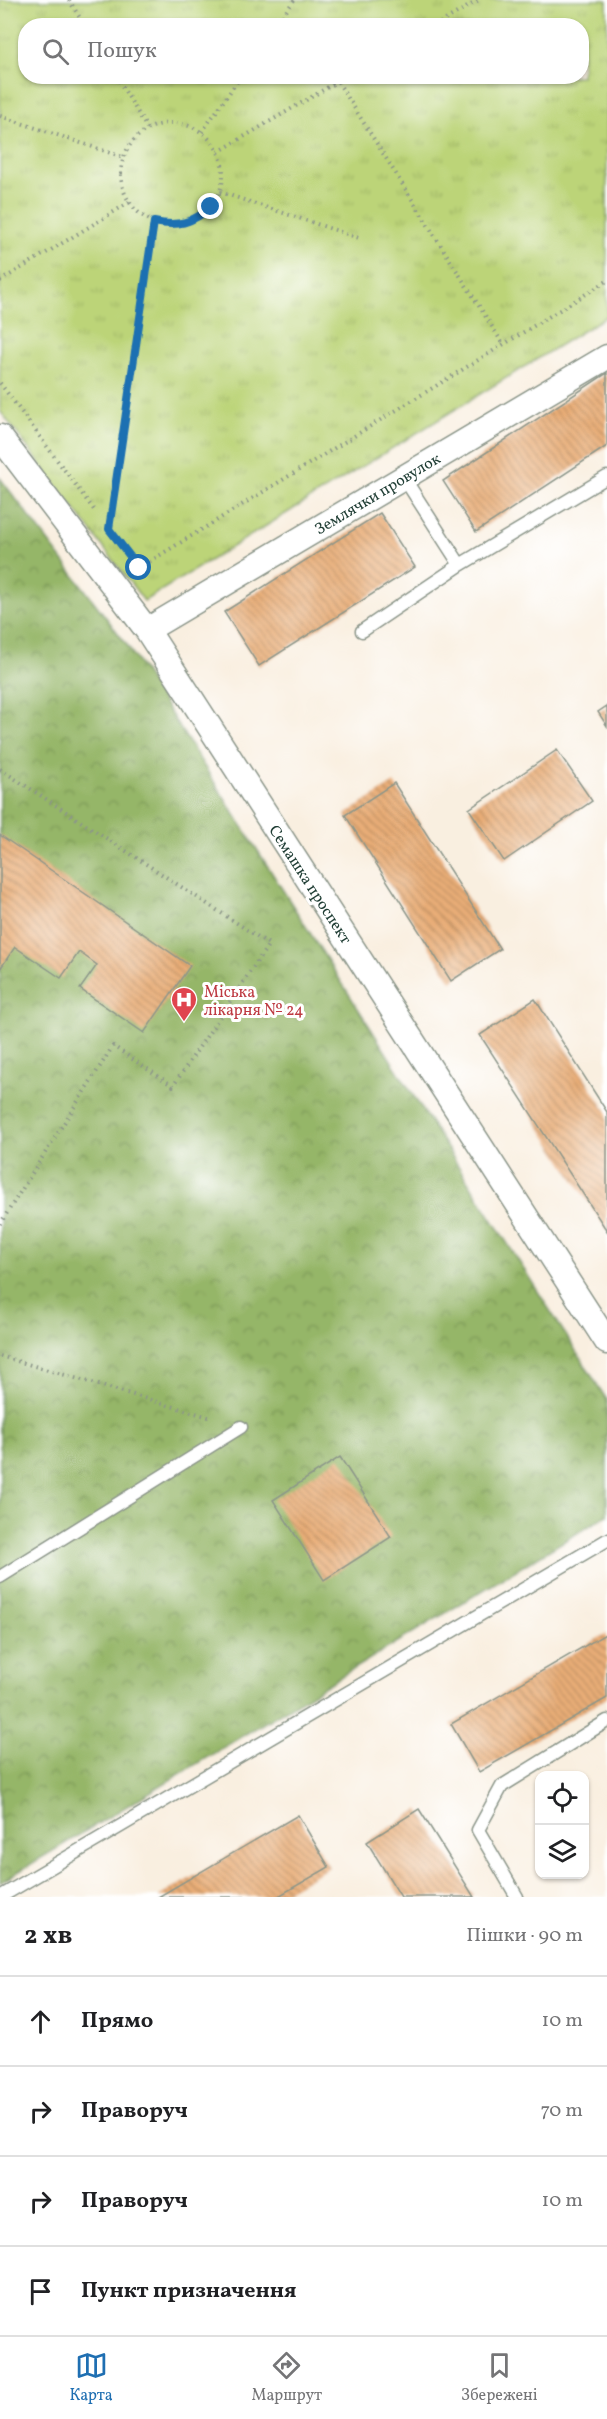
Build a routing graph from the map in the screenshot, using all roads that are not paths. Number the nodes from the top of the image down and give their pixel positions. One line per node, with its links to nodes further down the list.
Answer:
1 (607, 357): 4 (street, Землячки провулок)
2 (0, 437): 6 (street, Семашка проспект)
3 (607, 477): 5 (lane)
4 (404, 478): 5 (lane); 6 (street, Землячки провулок)
5 (460, 565): 7 (lane)
6 (147, 630): 8 (street, Семашка проспект)
7 (362, 631)
8 (607, 1342)
9 (241, 1427): 11 (lane)
10 (607, 1540): 13 (lane)
11 (0, 1577)
12 (607, 1721): 14 (lane)
13 (0, 1897)
14 (517, 1897)

